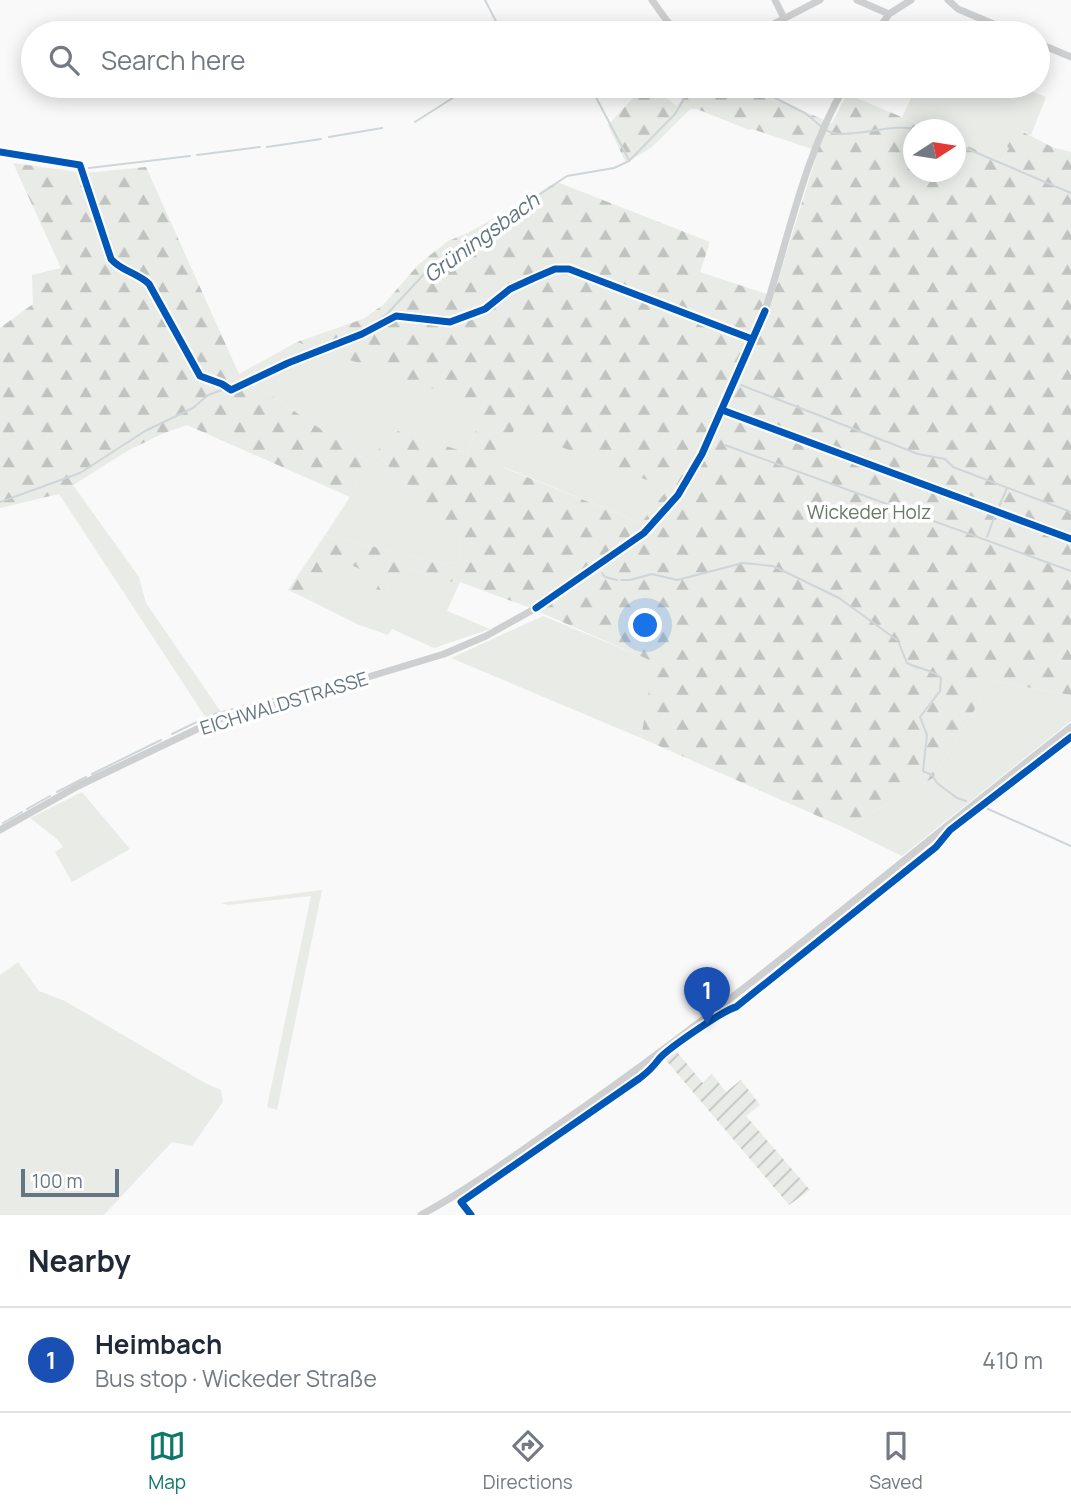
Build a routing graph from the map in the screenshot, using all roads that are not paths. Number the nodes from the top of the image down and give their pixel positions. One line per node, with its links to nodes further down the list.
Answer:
1 (652, 0): 9 (street)
2 (775, 0): 8 (street)
3 (820, 0): 8 (street)
4 (856, 0): 7 (street)
5 (911, 0): 7 (street)
6 (948, 0): 12 (street)
7 (889, 14): 11 (street)
8 (784, 18): 10 (street)
9 (667, 21)
10 (778, 21)
11 (884, 21)
12 (986, 21)
13 (1050, 48): 14 (street)
14 (1071, 57)
15 (839, 98): 16 (street)
16 (765, 310)
17 (536, 608): 19 (street, EICHWALDSTRASSE)
18 (1071, 727): 20 (street)
19 (0, 830)
20 (421, 1215)

